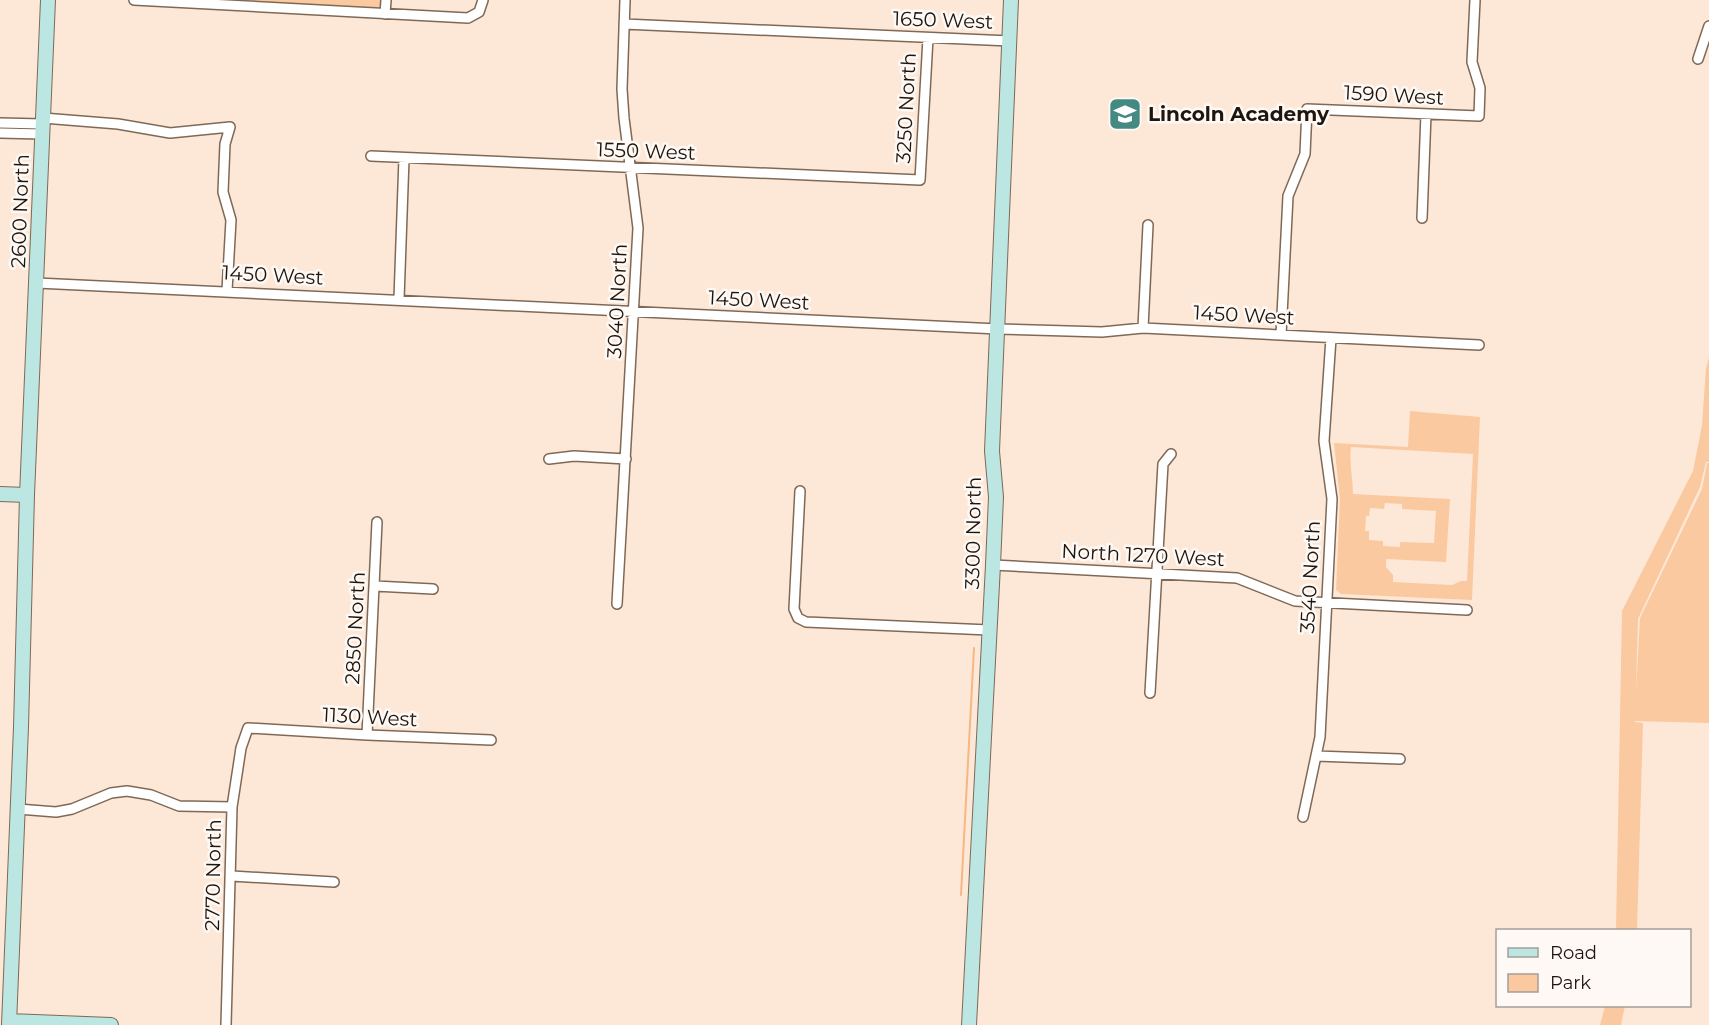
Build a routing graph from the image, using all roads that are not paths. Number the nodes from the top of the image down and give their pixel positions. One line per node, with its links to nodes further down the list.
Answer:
1 (48, 0): 17 (street, 2600 North)
2 (134, 0): 8 (street)
3 (386, 0): 9 (street)
4 (483, 0): 9 (street)
5 (625, 0): 10 (street, 3040 North)
6 (1011, 0): 12 (street, 3300 North)
7 (1475, 0): 15 (street, 1590 West)
8 (208, 2): 9 (street)
9 (385, 14)
10 (624, 24): 13 (street, 1650 West); 21 (street, 3040 North)
11 (1709, 26): 14 (street)
12 (1010, 35): 13 (street, 1650 West); 29 (street, 3300 North)
13 (928, 38): 22 (street, 3250 North)
14 (1698, 59)
15 (1426, 114): 23 (street); 31 (street, 1590 West)
16 (0, 123): 17 (street)
17 (42, 126): 18 (street); 25 (street, 2600 North); 26 (street)
18 (0, 133)
19 (371, 156): 20 (street, 1550 West)
20 (404, 158): 21 (street, 1550 West); 27 (street)
21 (630, 168): 22 (street, 1550 West); 28 (street, 3040 North)
22 (920, 180)
23 (1422, 218)
24 (1149, 225): 30 (street)
25 (37, 283): 26 (street, 1450 West); 39 (street, 2600 North)
26 (227, 291): 27 (street, 1450 West)
27 (399, 299): 28 (street, 1450 West)
28 (635, 312): 29 (street, 1450 West); 36 (street, 3040 North)
29 (998, 328): 30 (street, 1450 West); 41 (street, 3300 North)
30 (1143, 328): 31 (street, 1450 West)
31 (1281, 335): 32 (street, 1450 West)
32 (1331, 338): 33 (street, 1450 West); 45 (street, 3540 North)
33 (1479, 345)
34 (1171, 454): 42 (street)
35 (549, 459): 36 (street)
36 (626, 459): 46 (street, 3040 North)
37 (800, 491): 48 (street)
38 (0, 494): 39 (street)
39 (27, 495): 56 (street, 2600 North)
40 (378, 522): 43 (street, 2850 North)
41 (993, 565): 42 (street, North 1270 West); 48 (street, 3300 North)
42 (1158, 573): 45 (street, North 1270 West); 49 (street)
43 (375, 586): 44 (street); 51 (street, 2850 North)
44 (433, 590)
45 (1326, 602): 47 (street, North 1270 West); 53 (street, 3540 North)
46 (617, 604)
47 (1467, 610)
48 (989, 630): 63 (street, 3300 North)
49 (1150, 693)
50 (248, 728): 51 (street, 1130 West); 55 (street, 2770 North)
51 (367, 735): 52 (street, 1130 West)
52 (491, 740)
53 (1316, 756): 54 (street); 57 (street, 3540 North)
54 (1400, 759)
55 (232, 807): 56 (street); 58 (street, 2770 North)
56 (18, 809): 60 (street, 2600 North)
57 (1303, 817)
58 (232, 876): 59 (street); 62 (street, 2770 North)
59 (334, 882)
60 (9, 1023): 61 (street)
61 (111, 1025)
62 (226, 1025)
63 (969, 1025)

